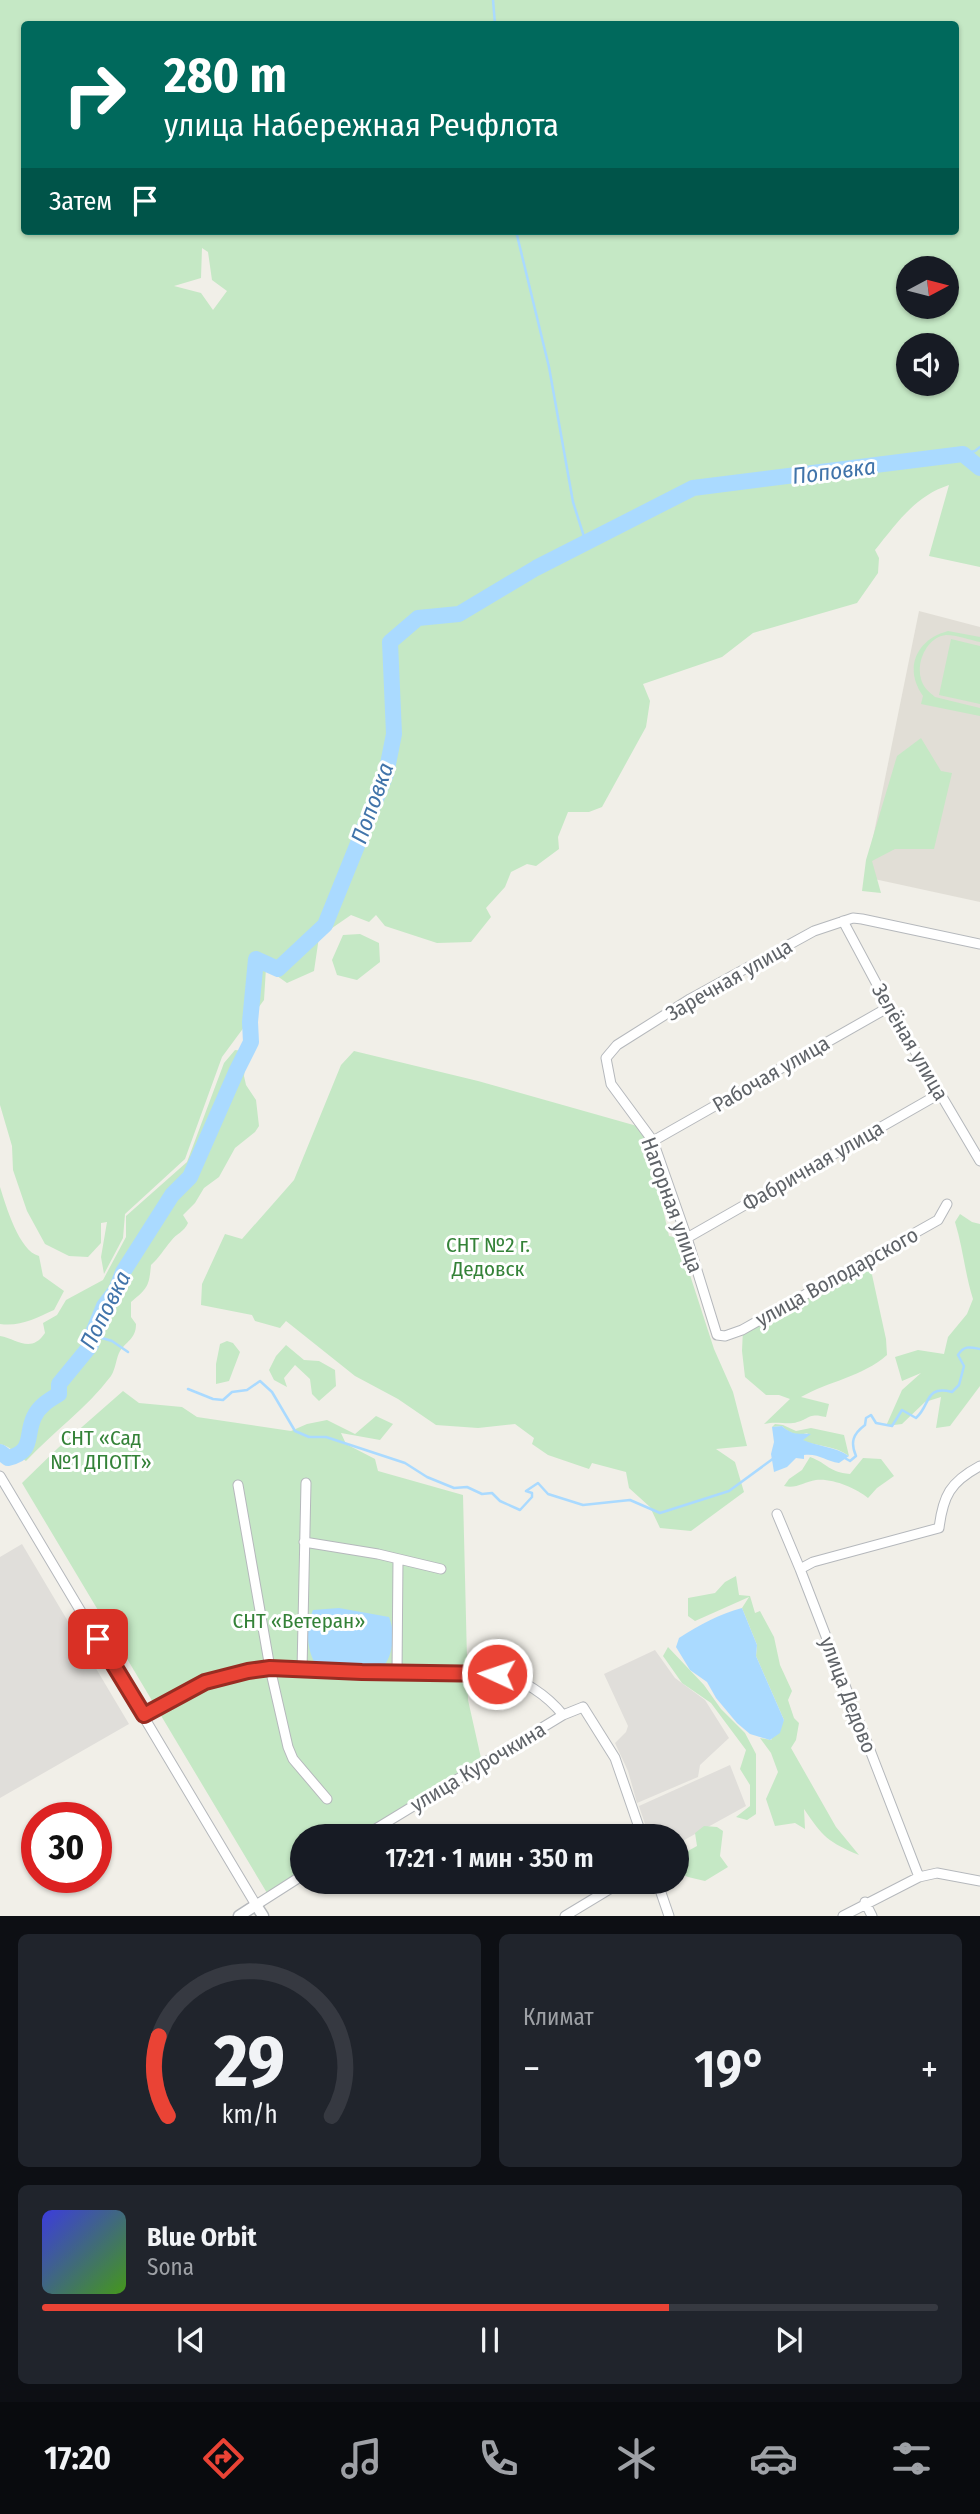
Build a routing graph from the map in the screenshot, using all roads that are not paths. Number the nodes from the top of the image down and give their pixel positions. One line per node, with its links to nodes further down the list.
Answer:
1 (843, 921): 2 (street); 3 (street, Зелёная улица); 4 (street, Заречная улица)
2 (980, 944)
3 (889, 1007): 5 (street, Зелёная улица); 6 (street, Рабочая улица)
4 (617, 1045): 6 (street, Нагорная улица)
5 (939, 1094): 7 (street, Зелёная улица); 9 (street, Фабричная улица)
6 (653, 1142): 9 (street, Нагорная улица)
7 (980, 1161)
8 (947, 1204): 10 (street, улица Володарского)
9 (687, 1238): 10 (street, Нагорная улица)
10 (717, 1335)
11 (980, 1466): 19 (street)
12 (0, 1476): 23 (street)
13 (306, 1483): 16 (street)
14 (238, 1485): 20 (street)
15 (777, 1514): 19 (street, улица Дедово)
16 (304, 1542): 17 (street); 21 (street)
17 (398, 1559): 18 (street); 22 (street)
18 (441, 1569)
19 (800, 1569): 28 (street, улица Дедово)
20 (270, 1668): 21 (street); 23 (street); 25 (street)
21 (302, 1670): 22 (street)
22 (397, 1672): 24 (street)
23 (144, 1715): 34 (street)
24 (559, 1718): 26 (street, улица Курочкина); 27 (street)
25 (327, 1799)
26 (384, 1824)
27 (638, 1824)
28 (919, 1877): 29 (street); 33 (street)
29 (980, 1881)
30 (290, 1883): 34 (street)
31 (601, 1894): 37 (street)
32 (661, 1894): 38 (street)
33 (865, 1902): 39 (street); 40 (street)
34 (256, 1905): 35 (street); 36 (street)
35 (239, 1916)
36 (263, 1916)
37 (565, 1916)
38 (669, 1916)
39 (843, 1916)
40 (872, 1916)

